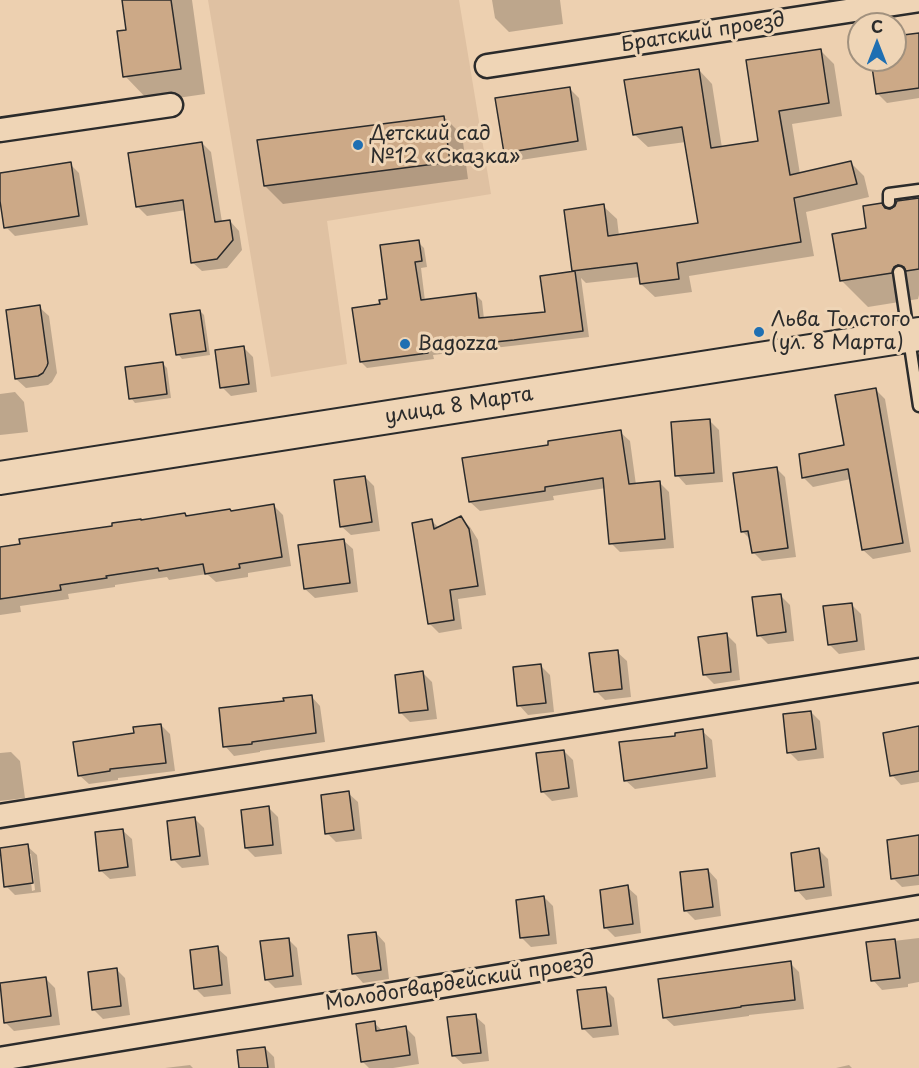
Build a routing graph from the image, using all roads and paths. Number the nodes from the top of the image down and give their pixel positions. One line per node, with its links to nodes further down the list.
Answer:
1 (919, 0): 2 (street, Братский проезд)
2 (487, 66)
3 (171, 105): 4 (street)
4 (0, 130)
5 (919, 190): 6 (lane)
6 (890, 202)
7 (899, 272): 8 (lane)
8 (914, 335): 9 (lane); 10 (street, улица 8 Марта)
9 (919, 406)
10 (0, 478)
11 (919, 670): 12 (street)
12 (0, 816)
13 (919, 907): 14 (street, Молодогвардейский проезд)
14 (0, 1059)

